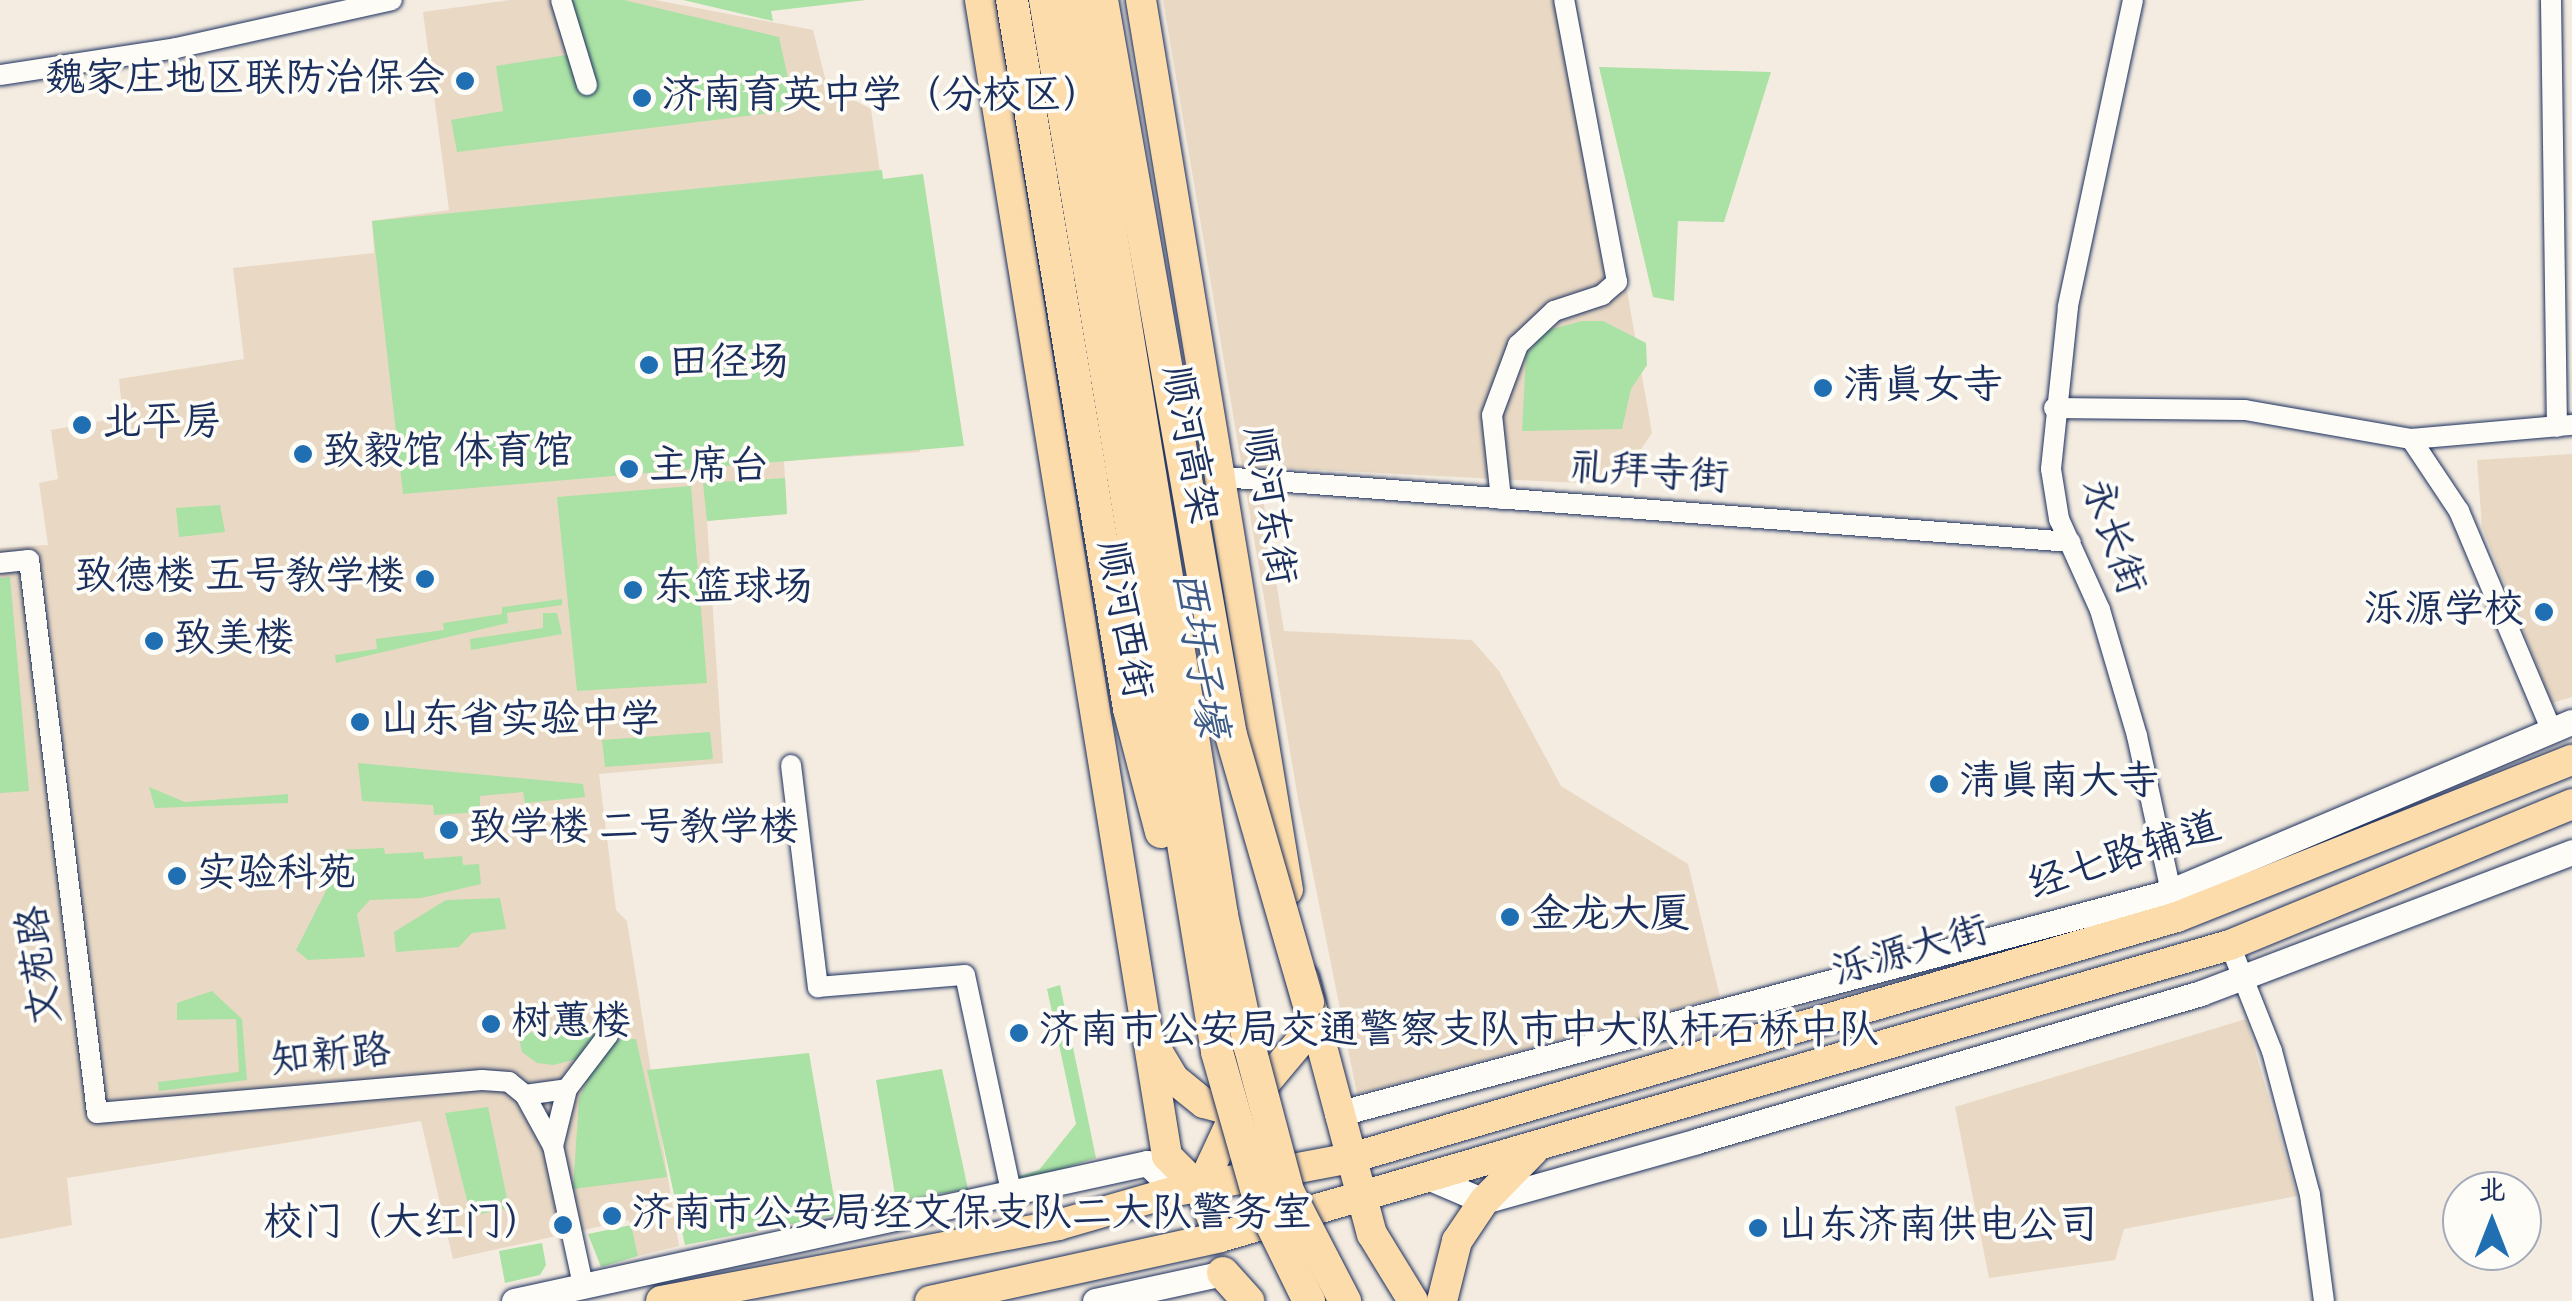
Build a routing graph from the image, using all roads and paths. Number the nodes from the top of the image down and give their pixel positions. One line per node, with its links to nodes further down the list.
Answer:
1 (392, 0): 12 (street)
2 (561, 0): 13 (street)
3 (980, 0): 15 (main road, 顺河西街)
4 (1012, 0): 34 (highway, bridge)
5 (1044, 0): 34 (highway, 顺河高架, bridge)
6 (1073, 0): 57 (highway, 顺河高架, bridge)
7 (1102, 0): 31 (highway, bridge)
8 (1141, 0): 14 (main road, 顺河东街)
9 (1564, 0): 20 (street)
10 (2133, 0): 16 (street, 永长街)
11 (2551, 0): 17 (street)
12 (0, 75)
13 (587, 85)
14 (1170, 175): 15 (main road, bridge); 19 (main road, 顺河东街)
15 (1011, 200): 33 (main road, 顺河西街)
16 (2054, 408): 18 (street); 21 (street, 永长街)
17 (2565, 426): 18 (street)
18 (2411, 439): 23 (street)
19 (1222, 478): 20 (street, 礼拜寺街); 31 (main road, 顺河东街)
20 (1502, 499): 21 (street, 礼拜寺街)
21 (2071, 542): 28 (street, 永长街)
22 (0, 563): 38 (street, 文苑路)
23 (2562, 725): 28 (street, 经七路辅道)
24 (2572, 760): 28 (main road, 泺源大街)
25 (790, 765): 45 (street)
26 (2572, 804): 29 (main road, 泺源大街)
27 (2572, 852): 30 (street)
28 (2173, 904): 39 (street, 经七路辅道); 42 (main road, 泺源大街)
29 (2230, 945): 30 (street); 41 (main road, 泺源大街)
30 (2243, 976): 47 (street); 60 (street)
31 (1311, 1013): 37 (main road); 39 (main road, 顺河东街)
32 (607, 1024): 35 (street)
33 (1148, 1036): 37 (main road); 44 (main road, 顺河西街)
34 (1217, 1052): 56 (highway, 顺河高架, bridge)
35 (567, 1089): 36 (street, 知新路); 40 (street)
36 (525, 1095): 38 (street, 知新路); 40 (street)
37 (1240, 1113): 44 (main road)
38 (96, 1114)
39 (1337, 1114): 42 (main road, 顺河东街)
40 (553, 1146): 50 (street)
41 (1538, 1147): 43 (main road, 泺源大街); 47 (main road)
42 (1351, 1158): 44 (main road, 泺源大街, bridge); 46 (main road, 顺河东街)
43 (1430, 1178): 46 (main road, 泺源大街); 47 (street)
44 (1200, 1187): 45 (street); 48 (main road, 顺河西街); 52 (main road, 泺源大街)
45 (1011, 1192): 50 (street)
46 (1363, 1197): 48 (main road, 泺源大街, bridge); 58 (main road, 顺河东街)
47 (1484, 1201): 59 (main road)
48 (1233, 1233): 53 (main road, 泺源大街)
49 (1223, 1273): 54 (street); 55 (highway)
50 (583, 1285): 51 (street)
51 (514, 1301)
52 (660, 1301)
53 (930, 1301)
54 (1095, 1301)
55 (1248, 1301)
56 (1309, 1301)
57 (1345, 1301)
58 (1413, 1301)
59 (1442, 1301)
60 (2324, 1301)

